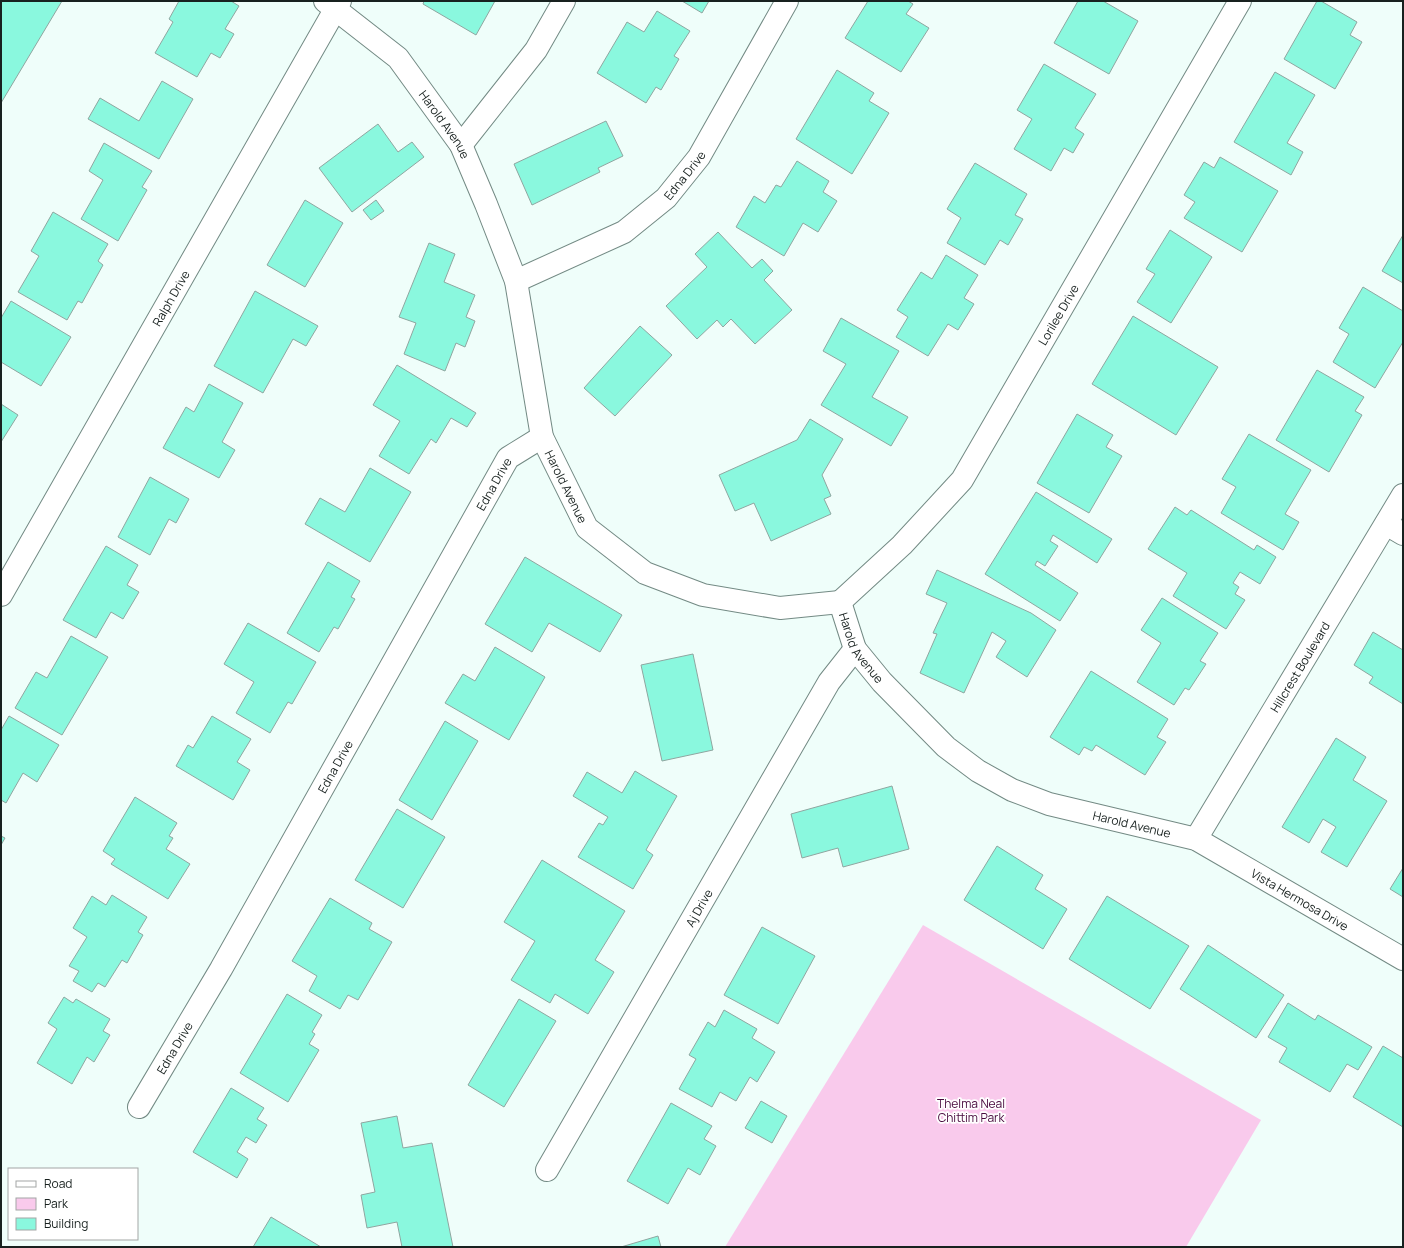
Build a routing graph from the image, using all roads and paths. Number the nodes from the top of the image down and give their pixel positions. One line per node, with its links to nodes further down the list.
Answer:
1 (564, 1): 5 (street)
2 (787, 1): 6 (street, Edna Drive)
3 (1240, 1): 11 (street, Lorilee Drive)
4 (334, 3): 5 (street, Harold Avenue); 10 (street, Ralph Drive)
5 (461, 145): 6 (street, Harold Avenue)
6 (516, 281): 7 (street, Harold Avenue)
7 (542, 437): 11 (street, Harold Avenue); 15 (street, Edna Drive)
8 (1403, 494): 9 (street, Hillcrest Boulevard)
9 (1394, 529): 13 (street, Hillcrest Boulevard)
10 (1, 595)
11 (840, 602): 12 (street, Harold Avenue)
12 (855, 649): 13 (street, Harold Avenue); 16 (street, Aj Drive)
13 (1196, 839): 14 (street, Vista Hermosa Drive)
14 (1403, 959)
15 (139, 1107)
16 (547, 1170)

